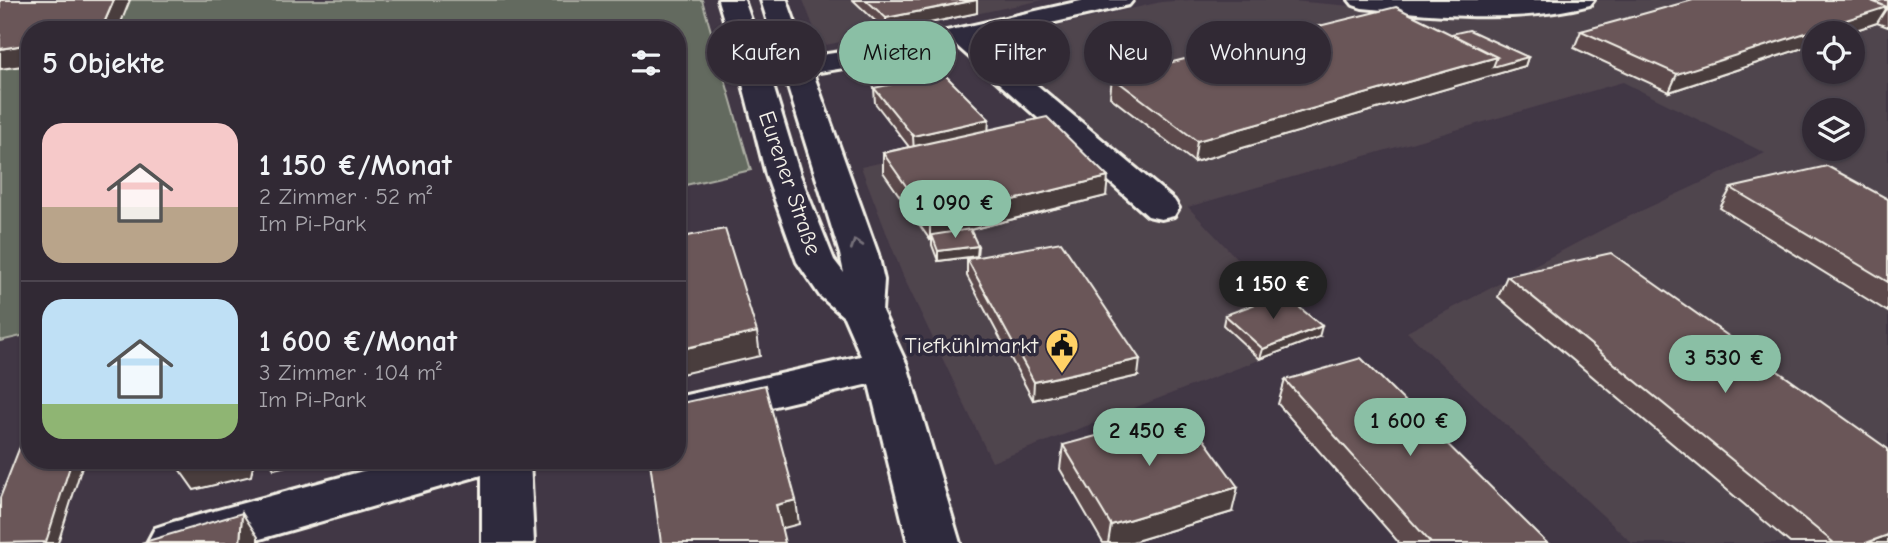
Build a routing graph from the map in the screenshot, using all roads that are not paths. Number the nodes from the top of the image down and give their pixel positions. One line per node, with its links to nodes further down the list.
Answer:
1 (731, 0): 6 (street, Eurener Straße)
2 (774, 0): 7 (street, Eurener Straße)
3 (1120, 0): 8 (street)
4 (1362, 0): 5 (street)
5 (1581, 0)
6 (738, 21)
7 (781, 21)
8 (962, 36): 9 (street); 12 (street)
9 (825, 63)
10 (758, 84): 13 (street, Eurener Straße)
11 (801, 84): 13 (street, Eurener Straße, one-way to 11)
12 (1161, 208)
13 (862, 311): 14 (street, Eurener Straße)
14 (886, 365): 15 (street); 20 (street, Eurener Straße)
15 (686, 411)
16 (440, 469): 18 (street)
17 (506, 469): 19 (street)
18 (173, 543)
19 (508, 543)
20 (934, 543)

